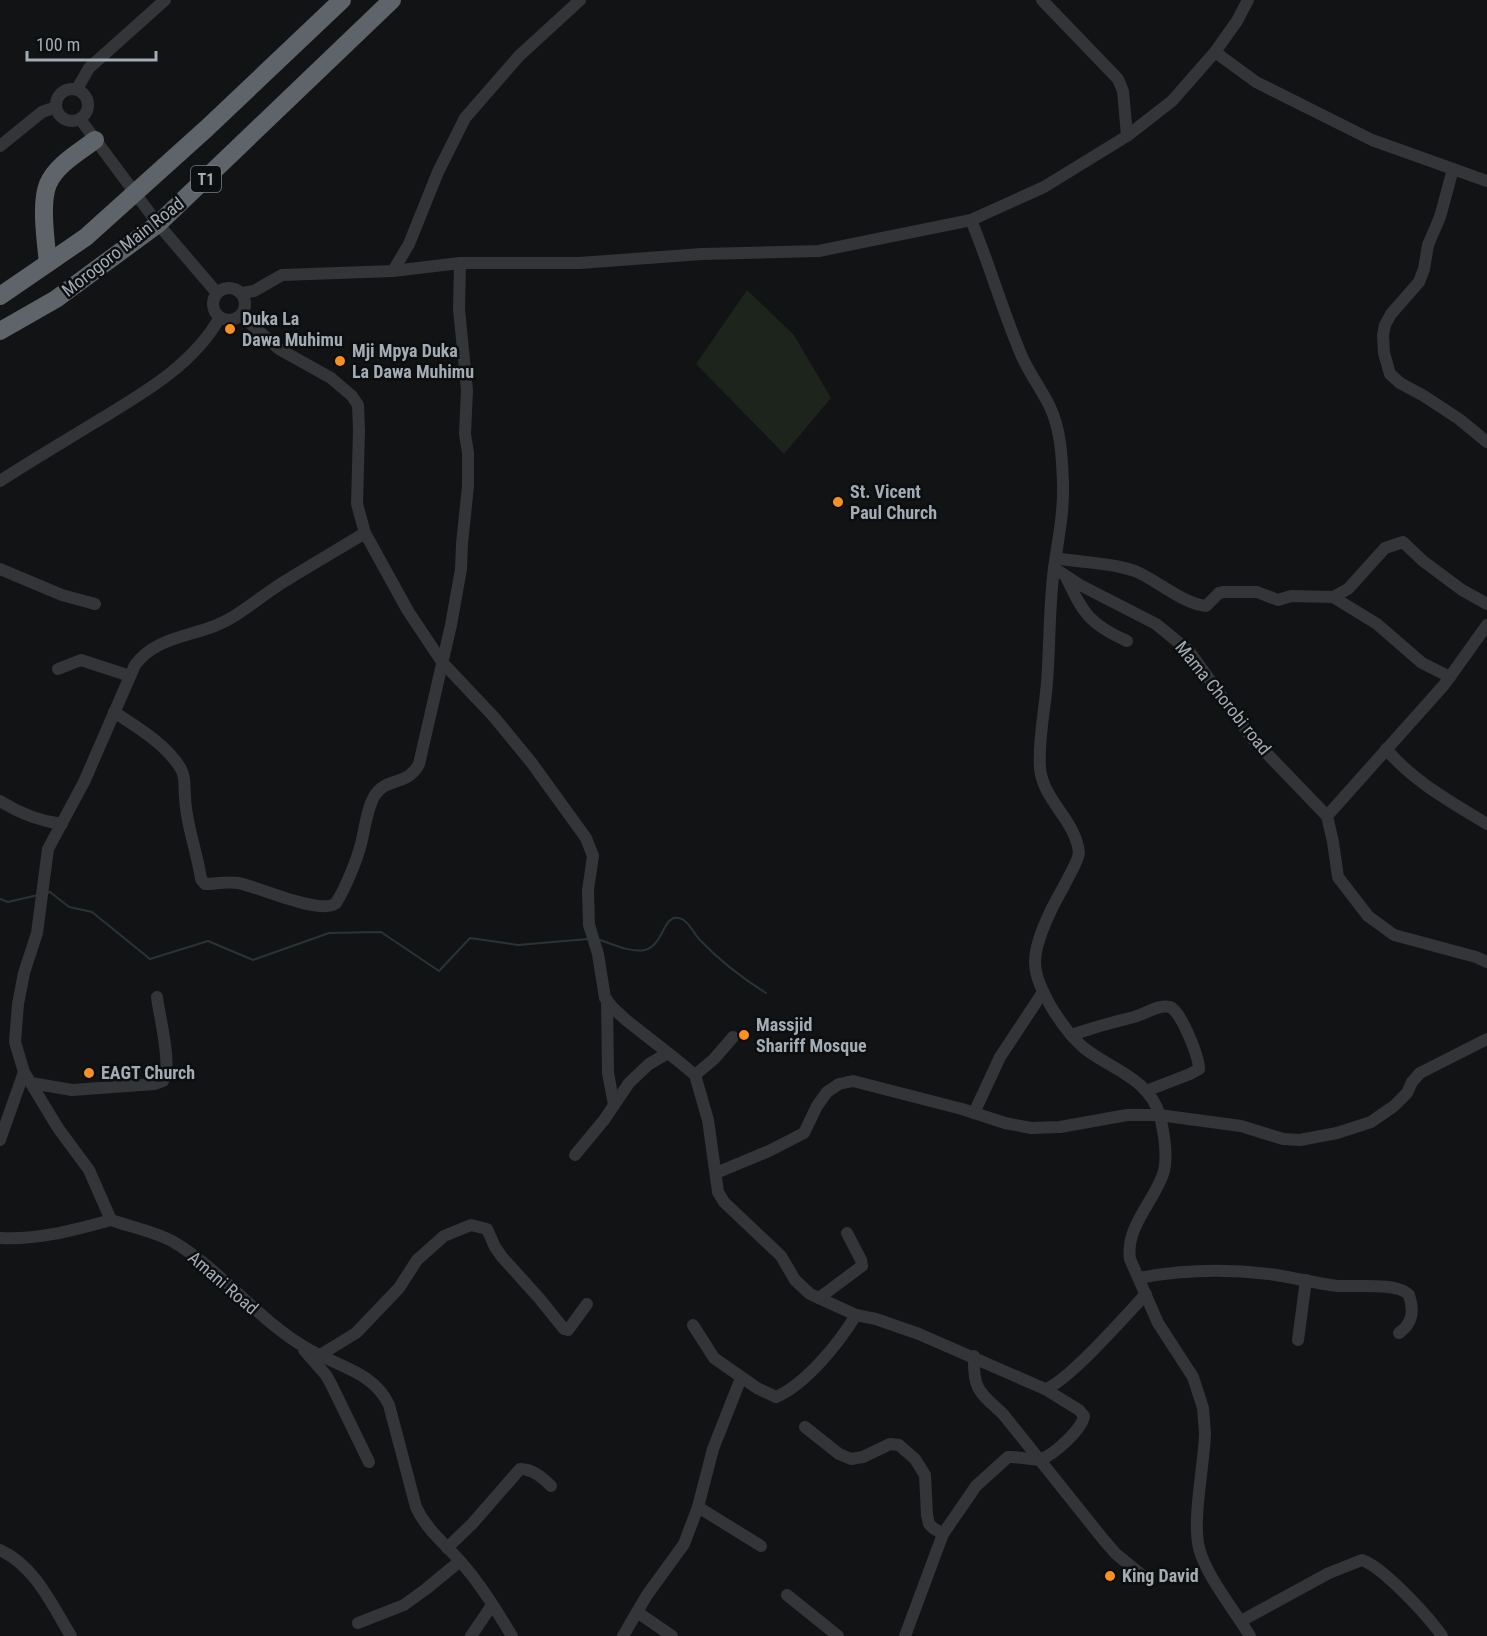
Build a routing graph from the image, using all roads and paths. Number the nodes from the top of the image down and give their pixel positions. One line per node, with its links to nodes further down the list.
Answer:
1 (342, 0): 16 (highway, Morogoro Main Road / T1)
2 (392, 0): 18 (highway, Morogoro Main Road / T1)
3 (580, 0): 21 (street)
4 (1042, 0): 11 (street)
5 (1248, 0): 7 (street)
6 (161, 2): 8 (street)
7 (1215, 52): 11 (street); 14 (street)
8 (77, 89): 9 (street); 10 (street)
9 (56, 107): 10 (street); 13 (street)
10 (80, 119): 12 (street)
11 (1127, 136): 17 (street)
12 (95, 140): 16 (street); 20 (highway)
13 (0, 146)
14 (1453, 169): 15 (street); 28 (street)
15 (1487, 181)
16 (135, 193): 18 (street); 20 (highway, Morogoro Main Road / T1)
17 (970, 220): 19 (street); 31 (street)
18 (158, 224): 22 (street); 27 (highway, Morogoro Main Road / T1)
19 (460, 263): 21 (street); 39 (street)
20 (48, 264): 24 (highway, Morogoro Main Road / T1)
21 (393, 272): 23 (street)
22 (217, 293): 23 (street); 26 (street)
23 (242, 293): 25 (street)
24 (0, 296)
25 (241, 315): 26 (street); 30 (street)
26 (220, 317): 29 (street)
27 (0, 332)
28 (1487, 442)
29 (0, 481)
30 (365, 533): 39 (street); 41 (street)
31 (1055, 563): 33 (street, Mama Chorobi road); 34 (street); 50 (street)
32 (0, 569): 35 (street)
33 (1066, 576): 38 (street); 46 (street, Mama Chorobi road)
34 (1333, 597): 36 (street); 42 (street)
35 (95, 604)
36 (1487, 604)
37 (1487, 625): 42 (street)
38 (1126, 641)
39 (442, 662): 43 (street); 52 (street)
40 (58, 669): 41 (street)
41 (130, 676): 43 (street)
42 (1450, 677): 44 (street)
43 (114, 712): 47 (street)
44 (1386, 750): 46 (street); 48 (street)
45 (0, 801): 47 (street)
46 (1327, 816): 49 (street, Mama Chorobi road)
47 (62, 824): 58 (street)
48 (1487, 824)
49 (1487, 962)
50 (1043, 992): 53 (street); 61 (street)
51 (157, 997): 58 (street)
52 (607, 1000): 56 (street); 60 (street)
53 (1071, 1035): 59 (street); 59 (street)
54 (733, 1037): 57 (street)
55 (1487, 1039): 62 (street)
56 (668, 1053): 57 (street); 60 (street)
57 (695, 1075): 65 (street)
58 (27, 1078): 63 (street); 66 (street)
59 (1146, 1091): 62 (street)
60 (614, 1106): 64 (street)
61 (974, 1113): 62 (street); 65 (street)
62 (1160, 1116): 69 (street)
63 (0, 1140)
64 (575, 1155)
65 (716, 1173): 72 (street)
66 (111, 1220): 68 (street); 78 (street, Amani Road)
67 (847, 1233): 72 (street)
68 (0, 1238)
69 (1139, 1278): 70 (street); 71 (street)
70 (1306, 1280): 76 (street); 77 (street)
71 (1146, 1294): 82 (street); 99 (street)
72 (819, 1298): 74 (street)
73 (587, 1304): 79 (street)
74 (856, 1315): 80 (street); 81 (street)
75 (693, 1325): 81 (street)
76 (1399, 1333)
77 (1298, 1340)
78 (295, 1341): 79 (street, Amani Road); 86 (street)
79 (320, 1355): 92 (street, Amani Road)
80 (974, 1356): 82 (street); 85 (street)
81 (741, 1378): 89 (street)
82 (1045, 1389): 84 (street)
83 (805, 1427): 90 (street)
84 (1051, 1454): 85 (street); 87 (street)
85 (1039, 1459): 87 (street); 90 (street)
86 (369, 1462)
87 (1050, 1473): 95 (street)
88 (551, 1486): 92 (street)
89 (698, 1507): 91 (street); 98 (street)
90 (943, 1534): 107 (street)
91 (761, 1546)
92 (447, 1548): 94 (street, Amani Road)
93 (0, 1550): 101 (street)
94 (460, 1561): 97 (street, Amani Road); 100 (street)
95 (1143, 1576)
96 (787, 1594): 106 (street)
97 (492, 1605): 102 (street); 103 (street, Amani Road)
98 (637, 1612): 104 (street); 105 (street)
99 (1241, 1621): 108 (street); 109 (street)
100 (358, 1623)
101 (71, 1636)
102 (471, 1636)
103 (512, 1636)
104 (623, 1636)
105 (672, 1636)
106 (838, 1636)
107 (905, 1636)
108 (1250, 1636)
109 (1442, 1636)

